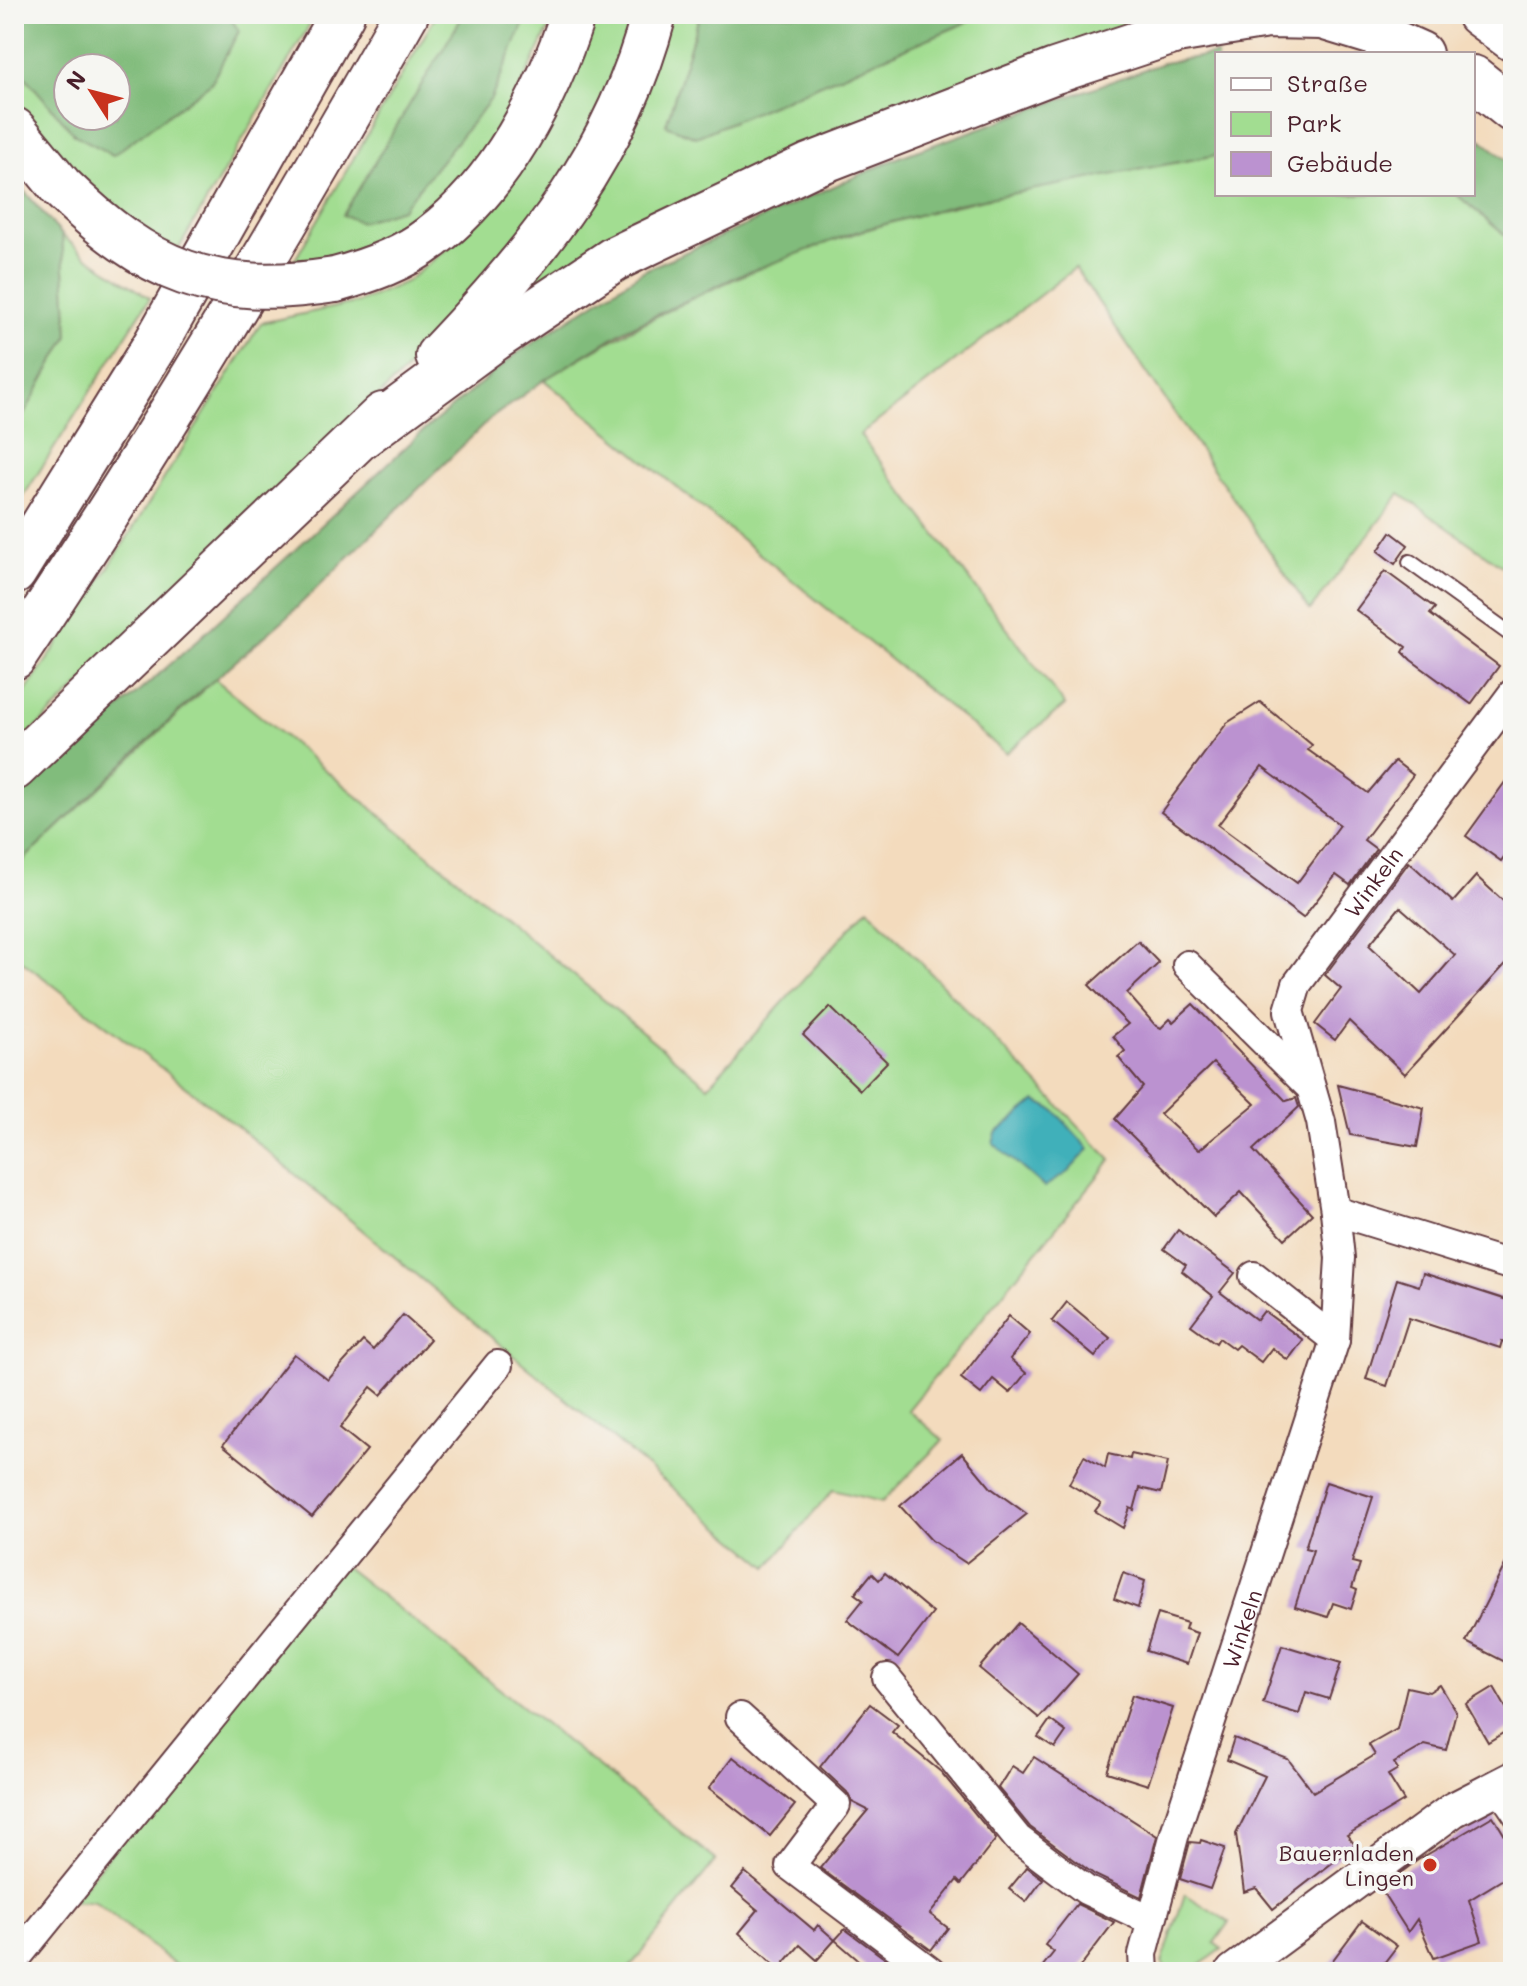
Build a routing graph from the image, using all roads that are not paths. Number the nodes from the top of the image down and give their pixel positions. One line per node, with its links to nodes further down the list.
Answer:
1 (342, 14): 15 (highway)
2 (406, 14): 17 (highway)
3 (573, 14): 12 (highway, bridge)
4 (654, 14): 13 (highway)
5 (1391, 14): 9 (highway)
6 (1479, 14): 7 (highway)
7 (1513, 39)
8 (1416, 52): 13 (highway)
9 (1440, 52)
10 (1475, 79): 11 (highway)
11 (1513, 110)
12 (14, 130)
13 (362, 436): 19 (highway)
14 (1410, 562): 16 (lane)
15 (14, 572)
16 (1513, 636)
17 (14, 657)
18 (1513, 693): 21 (street, Winkeln)
19 (14, 768)
20 (1187, 965): 21 (street)
21 (1311, 1087): 22 (street, Winkeln)
22 (1335, 1211): 23 (street); 25 (street, Winkeln)
23 (1513, 1266)
24 (1254, 1276): 25 (street)
25 (1335, 1340): 31 (street, Winkeln)
26 (498, 1365): 32 (street)
27 (887, 1678): 31 (street)
28 (740, 1717): 33 (street)
29 (1503, 1784): 30 (lane); 35 (street)
30 (1513, 1820)
31 (1150, 1920): 34 (street, Winkeln)
32 (14, 1961)
33 (931, 1972)
34 (1144, 1972)
35 (1233, 1972)

